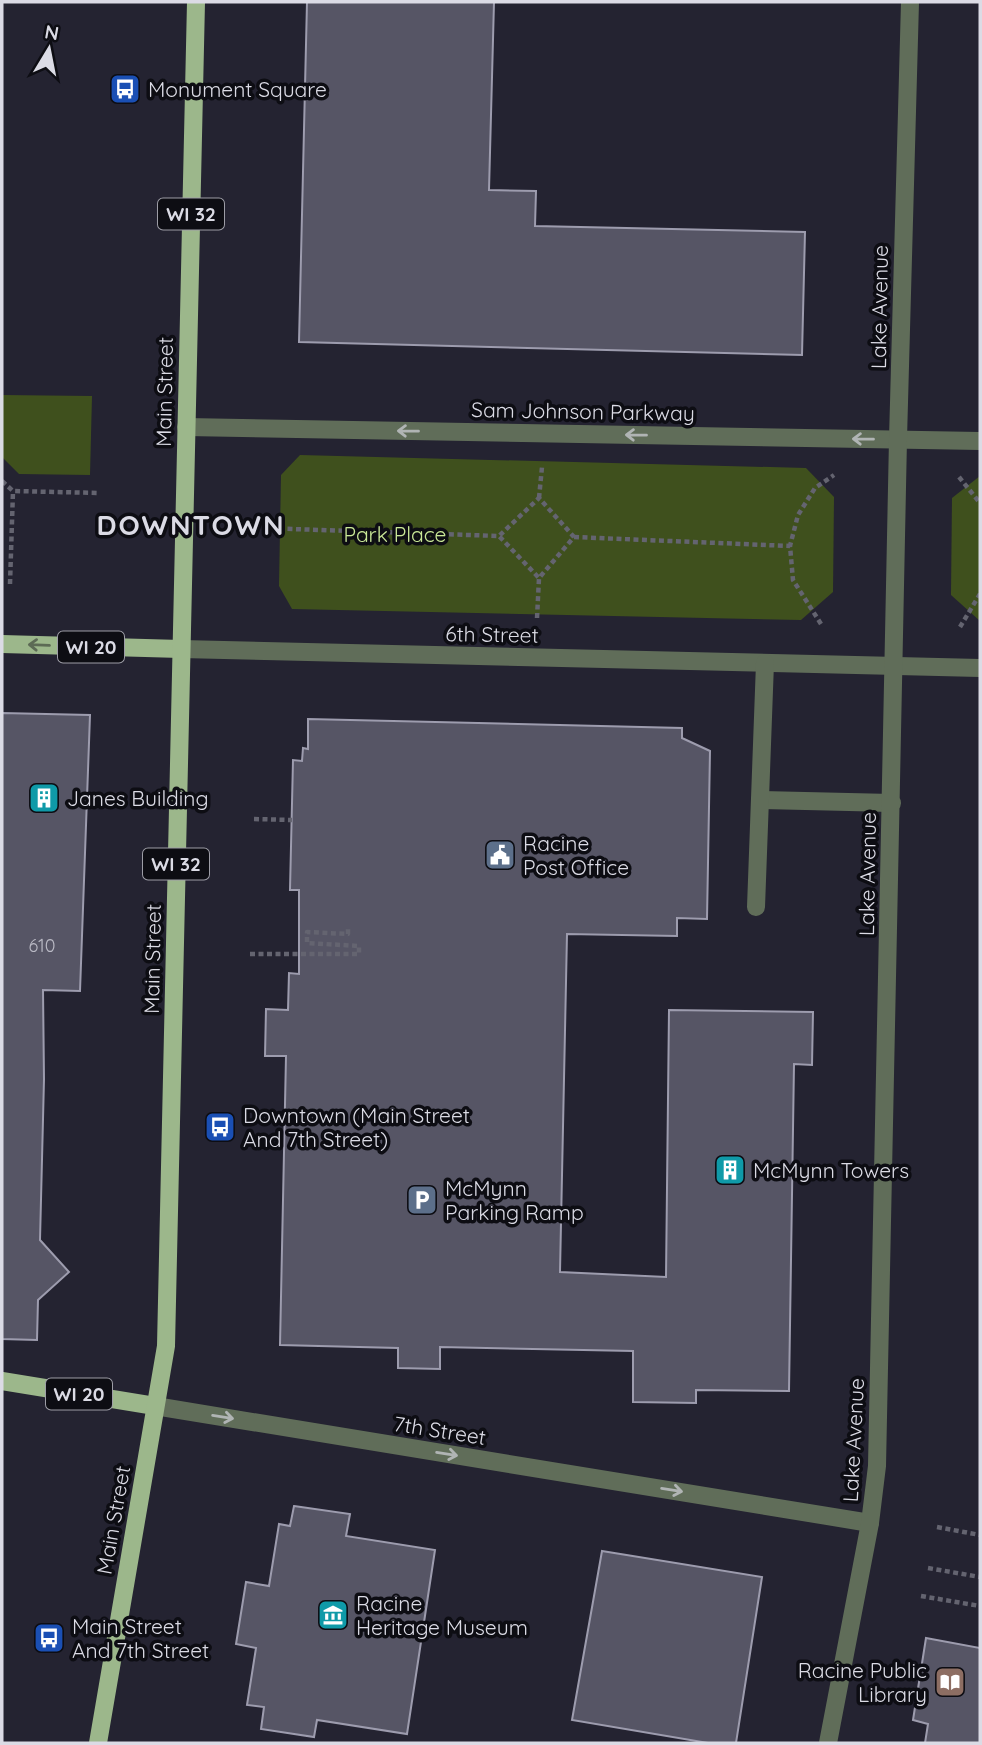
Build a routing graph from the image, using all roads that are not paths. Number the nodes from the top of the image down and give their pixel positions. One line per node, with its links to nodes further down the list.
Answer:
1 (196, 2): 3 (main road, Main Street / WI 32)
2 (909, 2): 4 (street, Lake Avenue)
3 (186, 427): 4 (street, Sam Johnson Parkway, one-way to 3); 7 (main road, Main Street / WI 32)
4 (898, 439): 5 (street, Sam Johnson Parkway); 9 (street, Lake Avenue)
5 (980, 442)
6 (2, 644): 7 (main road, 6th Street / WI 20, one-way to 6)
7 (181, 649): 8 (street, 6th Street); 15 (main road, Main Street / WI 32)
8 (765, 663): 9 (street, 6th Street); 11 (street)
9 (894, 665): 10 (street, 6th Street); 12 (street, Lake Avenue)
10 (980, 668)
11 (760, 800): 12 (street); 13 (street)
12 (892, 803): 16 (street, Lake Avenue)
13 (757, 907)
14 (2, 1381): 15 (main road, 7th Street / WI 20)
15 (155, 1406): 16 (street, 7th Street, one-way to 16); 17 (main road, Main Street)
16 (870, 1523): 18 (street, Lake Avenue)
17 (97, 1743)
18 (828, 1743)

